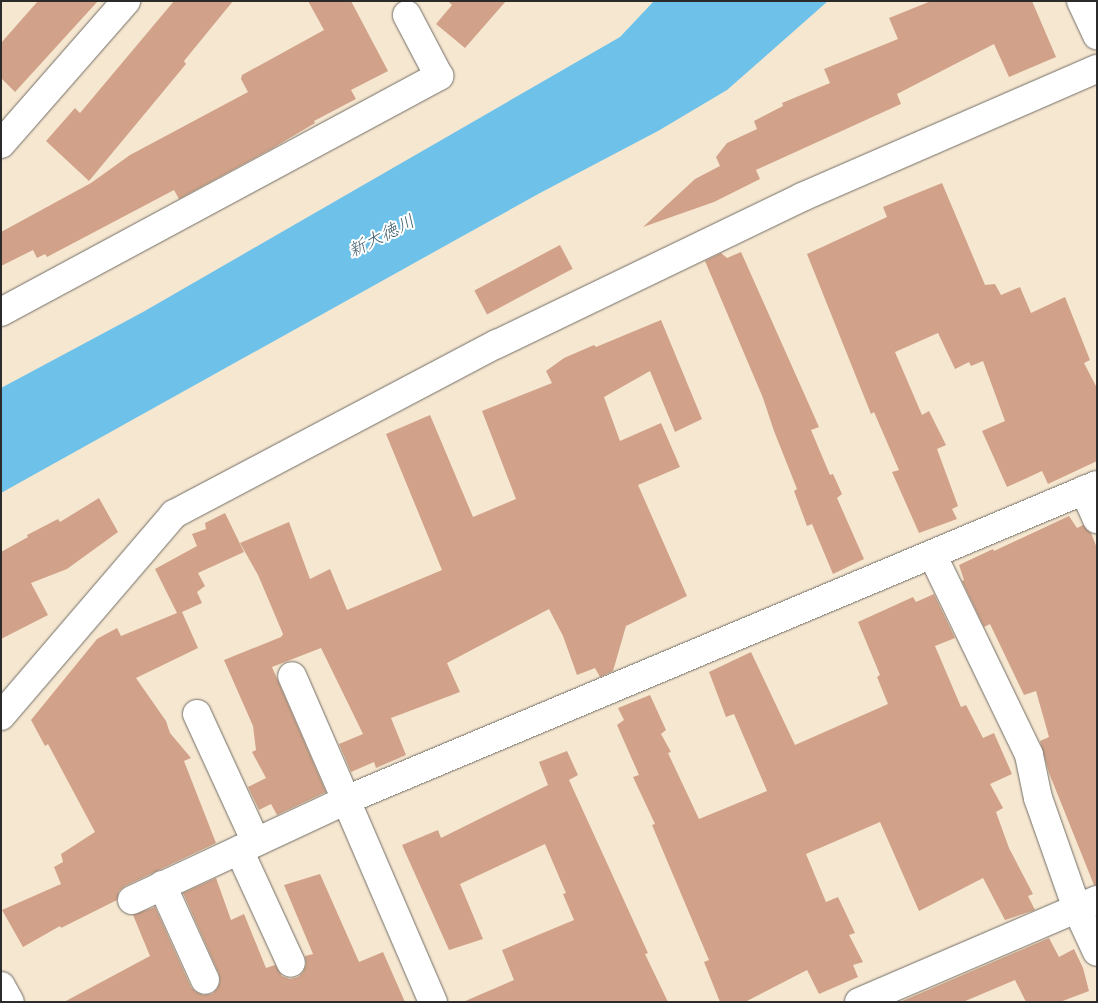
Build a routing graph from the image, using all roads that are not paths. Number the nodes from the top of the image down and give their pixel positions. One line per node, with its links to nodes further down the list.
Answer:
1 (126, 1): 6 (street)
2 (1082, 1): 4 (street)
3 (408, 6): 7 (street)
4 (1097, 35)
5 (1097, 69): 13 (street)
6 (1, 144)
7 (1, 312)
8 (1090, 488): 9 (street); 10 (street)
9 (1097, 519)
10 (932, 554): 14 (street); 18 (street)
11 (292, 676): 14 (street)
12 (197, 714): 15 (street)
13 (1, 716)
14 (346, 800): 15 (street); 24 (street)
15 (247, 846): 16 (street); 20 (street)
16 (162, 885): 17 (street); 21 (street)
17 (132, 900)
18 (1087, 905): 19 (street); 25 (street)
19 (1097, 952)
20 (291, 964)
21 (205, 980)
22 (1, 986): 23 (street)
23 (10, 1002)
24 (433, 1002)
25 (859, 1002)

